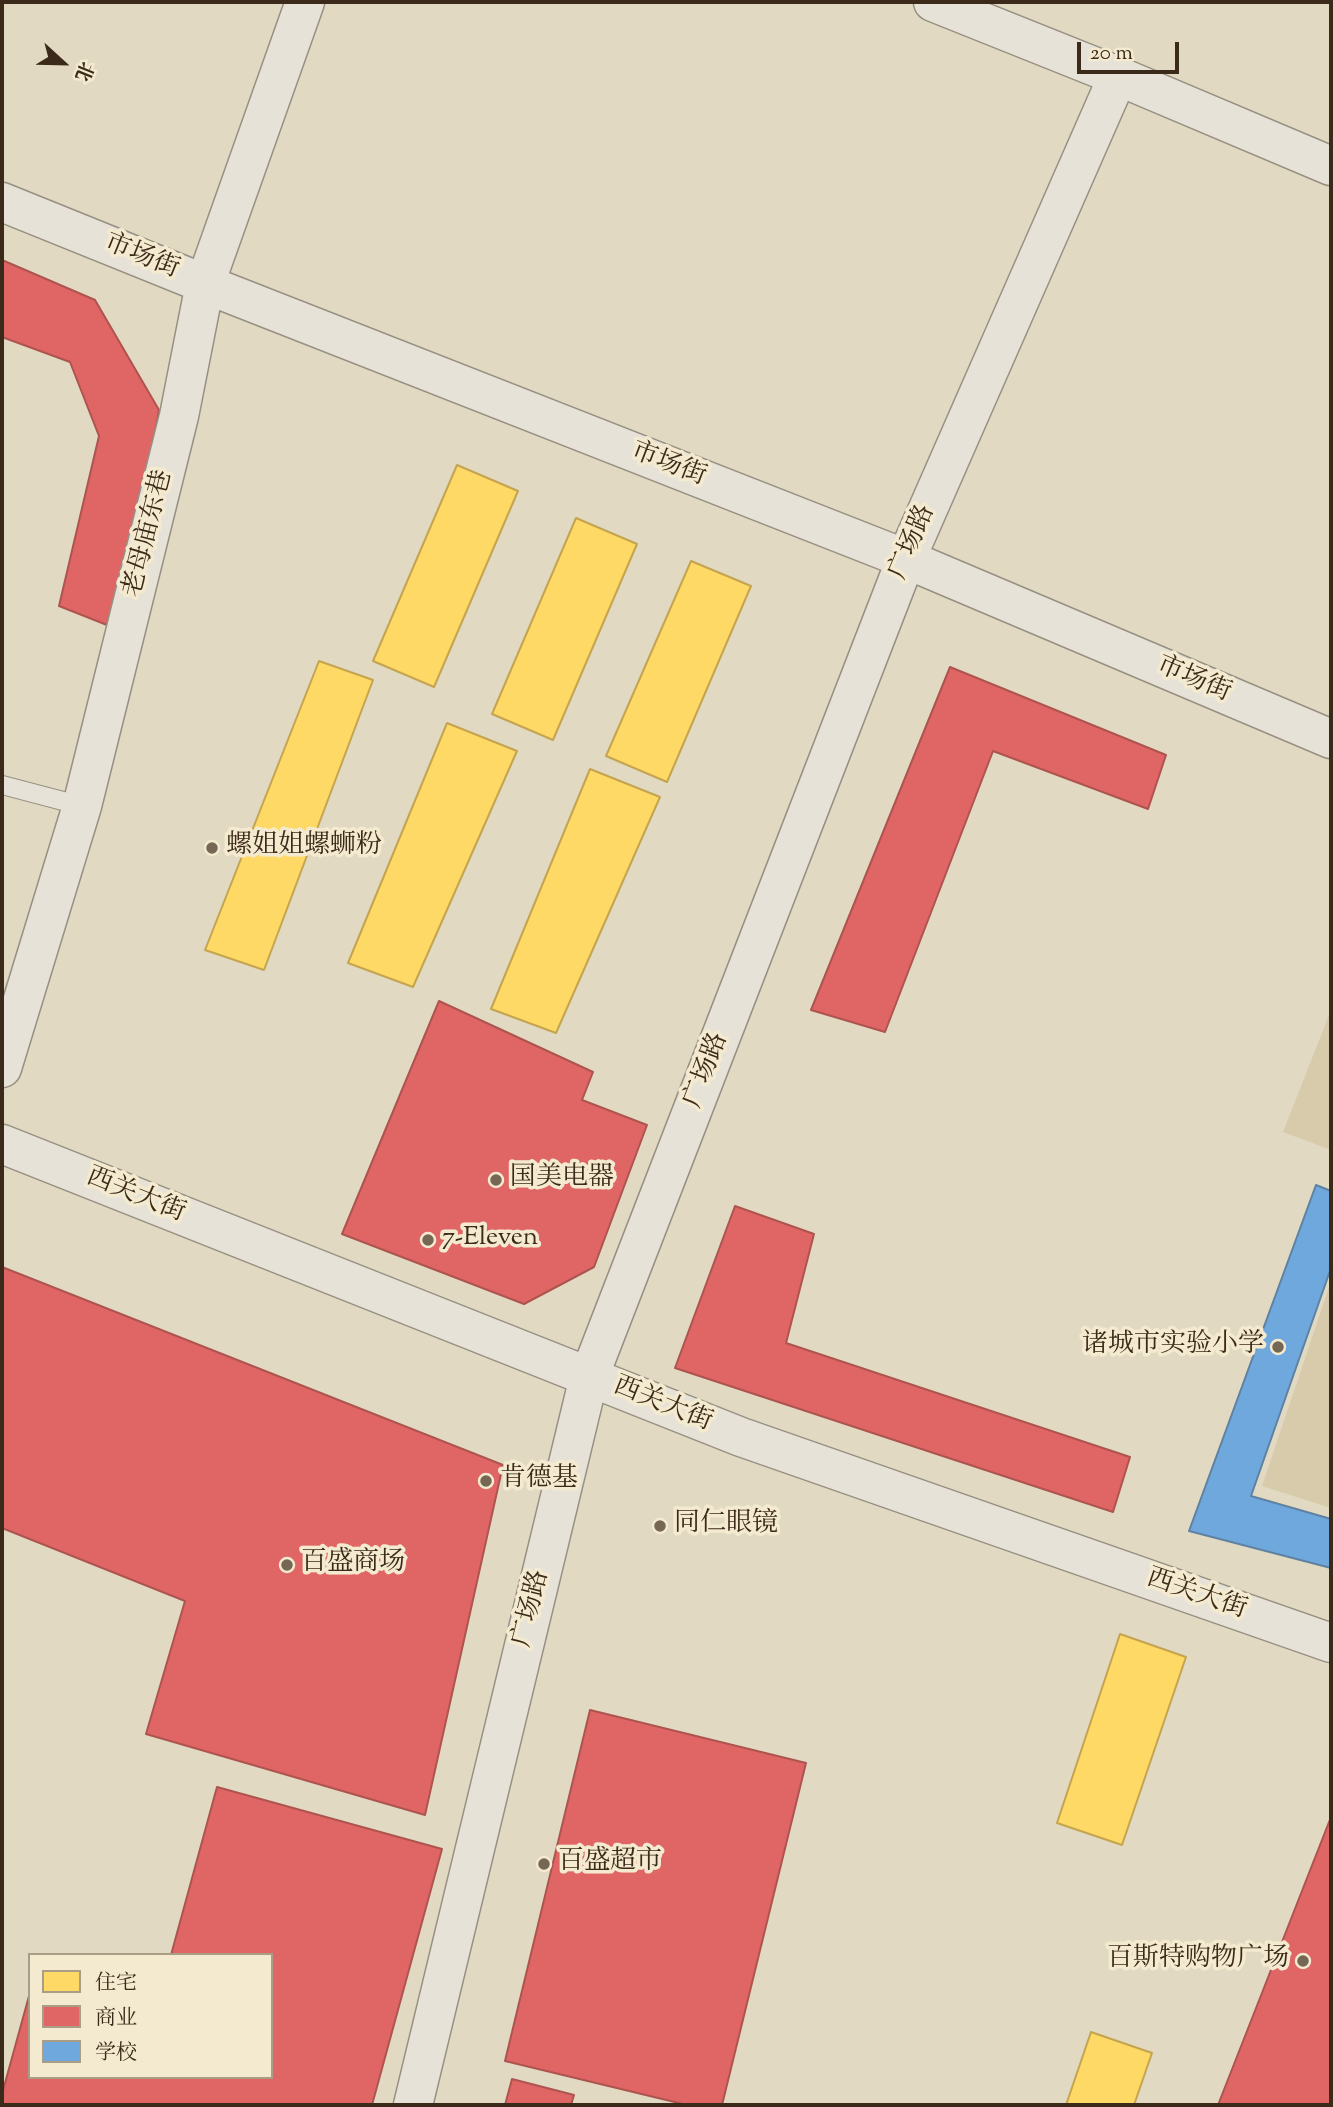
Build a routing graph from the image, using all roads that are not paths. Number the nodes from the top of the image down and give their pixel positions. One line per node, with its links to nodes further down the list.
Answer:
1 (305, 2): 6 (street, 老母庙东巷)
2 (933, 2): 3 (street)
3 (1118, 76): 4 (street); 7 (street, 广场路)
4 (1331, 166)
5 (2, 202): 6 (street, 市场街)
6 (205, 284): 7 (street, 市场街); 10 (street, 老母庙东巷)
7 (906, 559): 8 (street, 市场街); 13 (street, 广场路)
8 (1331, 739)
9 (2, 785): 10 (lane)
10 (82, 806): 11 (street, 老母庙东巷)
11 (2, 1068)
12 (2, 1144): 13 (street, 西关大街)
13 (589, 1377): 14 (street, 西关大街); 15 (street, 广场路)
14 (1331, 1643)
15 (413, 2105)

